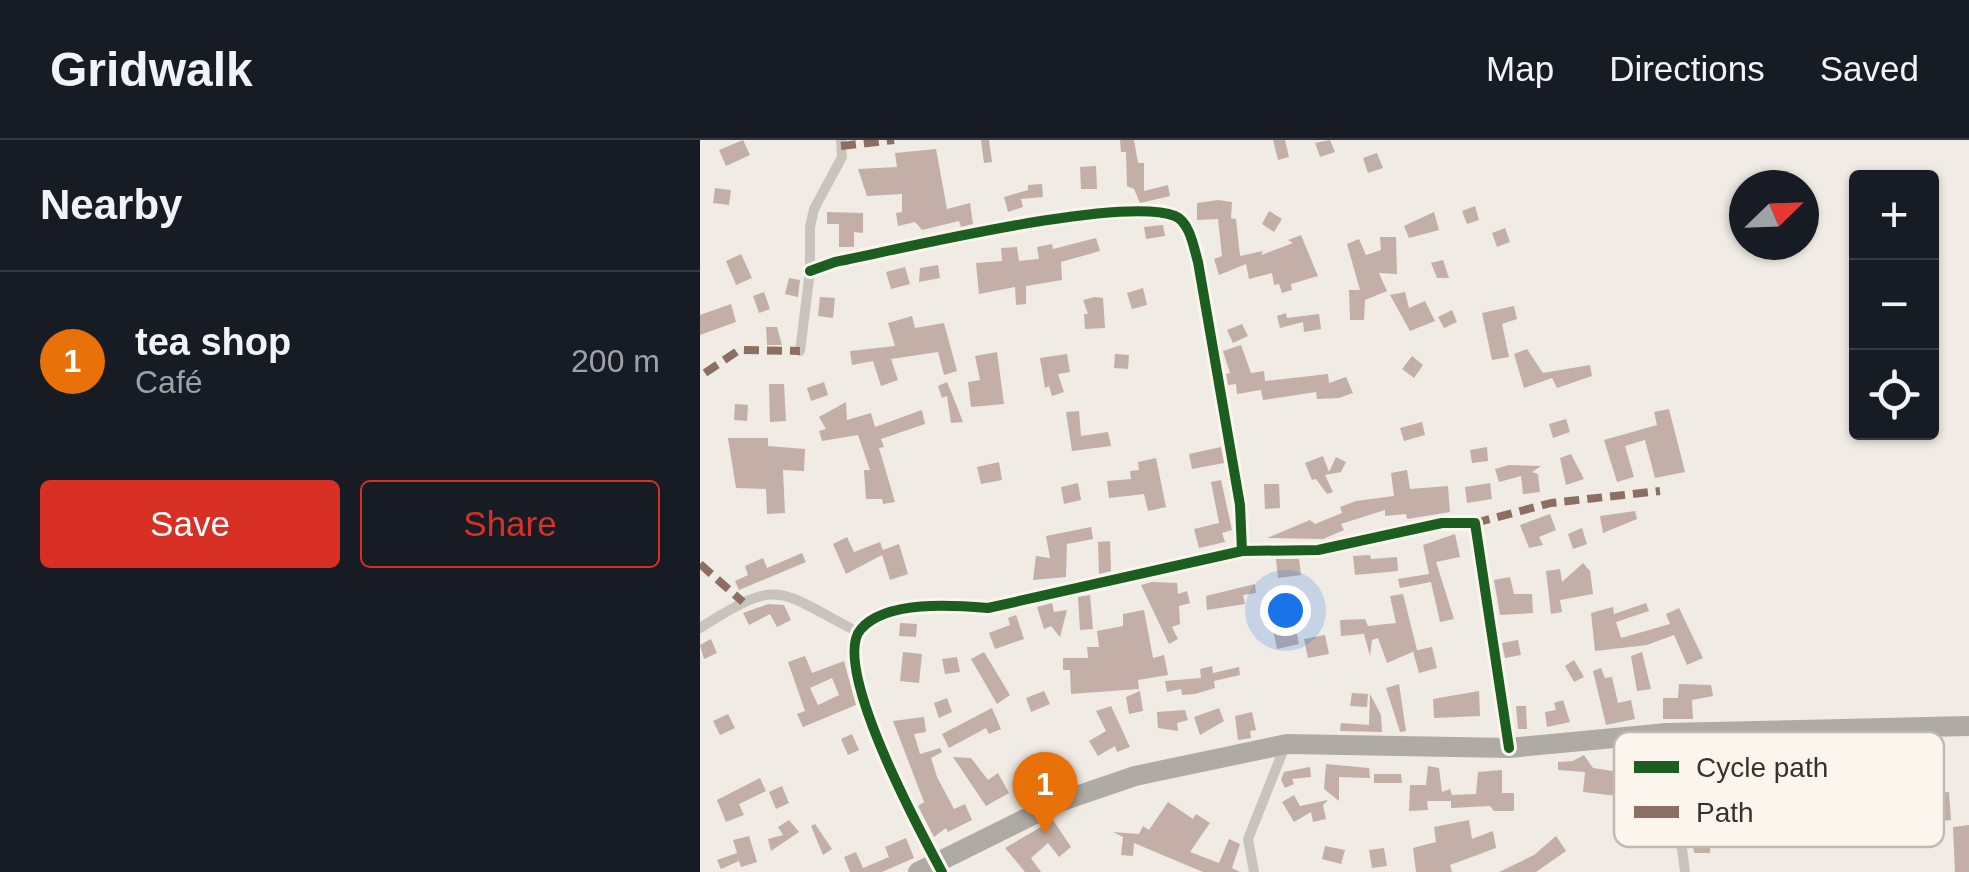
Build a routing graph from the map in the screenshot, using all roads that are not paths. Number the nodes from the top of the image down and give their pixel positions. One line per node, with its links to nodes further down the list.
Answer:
1 (841, 140): 2 (street)
2 (810, 271): 3 (street); 4 (street)
3 (800, 351)
4 (1242, 551): 6 (street); 11 (street)
5 (700, 628): 6 (street)
6 (858, 632): 13 (street)
7 (1969, 726): 8 (highway)
8 (1710, 732)
9 (1614, 738): 11 (highway)
10 (1286, 744): 11 (highway); 13 (highway); 14 (street)
11 (1509, 748)
12 (1681, 847): 15 (street)
13 (932, 869)
14 (1254, 872)
15 (1684, 872)

